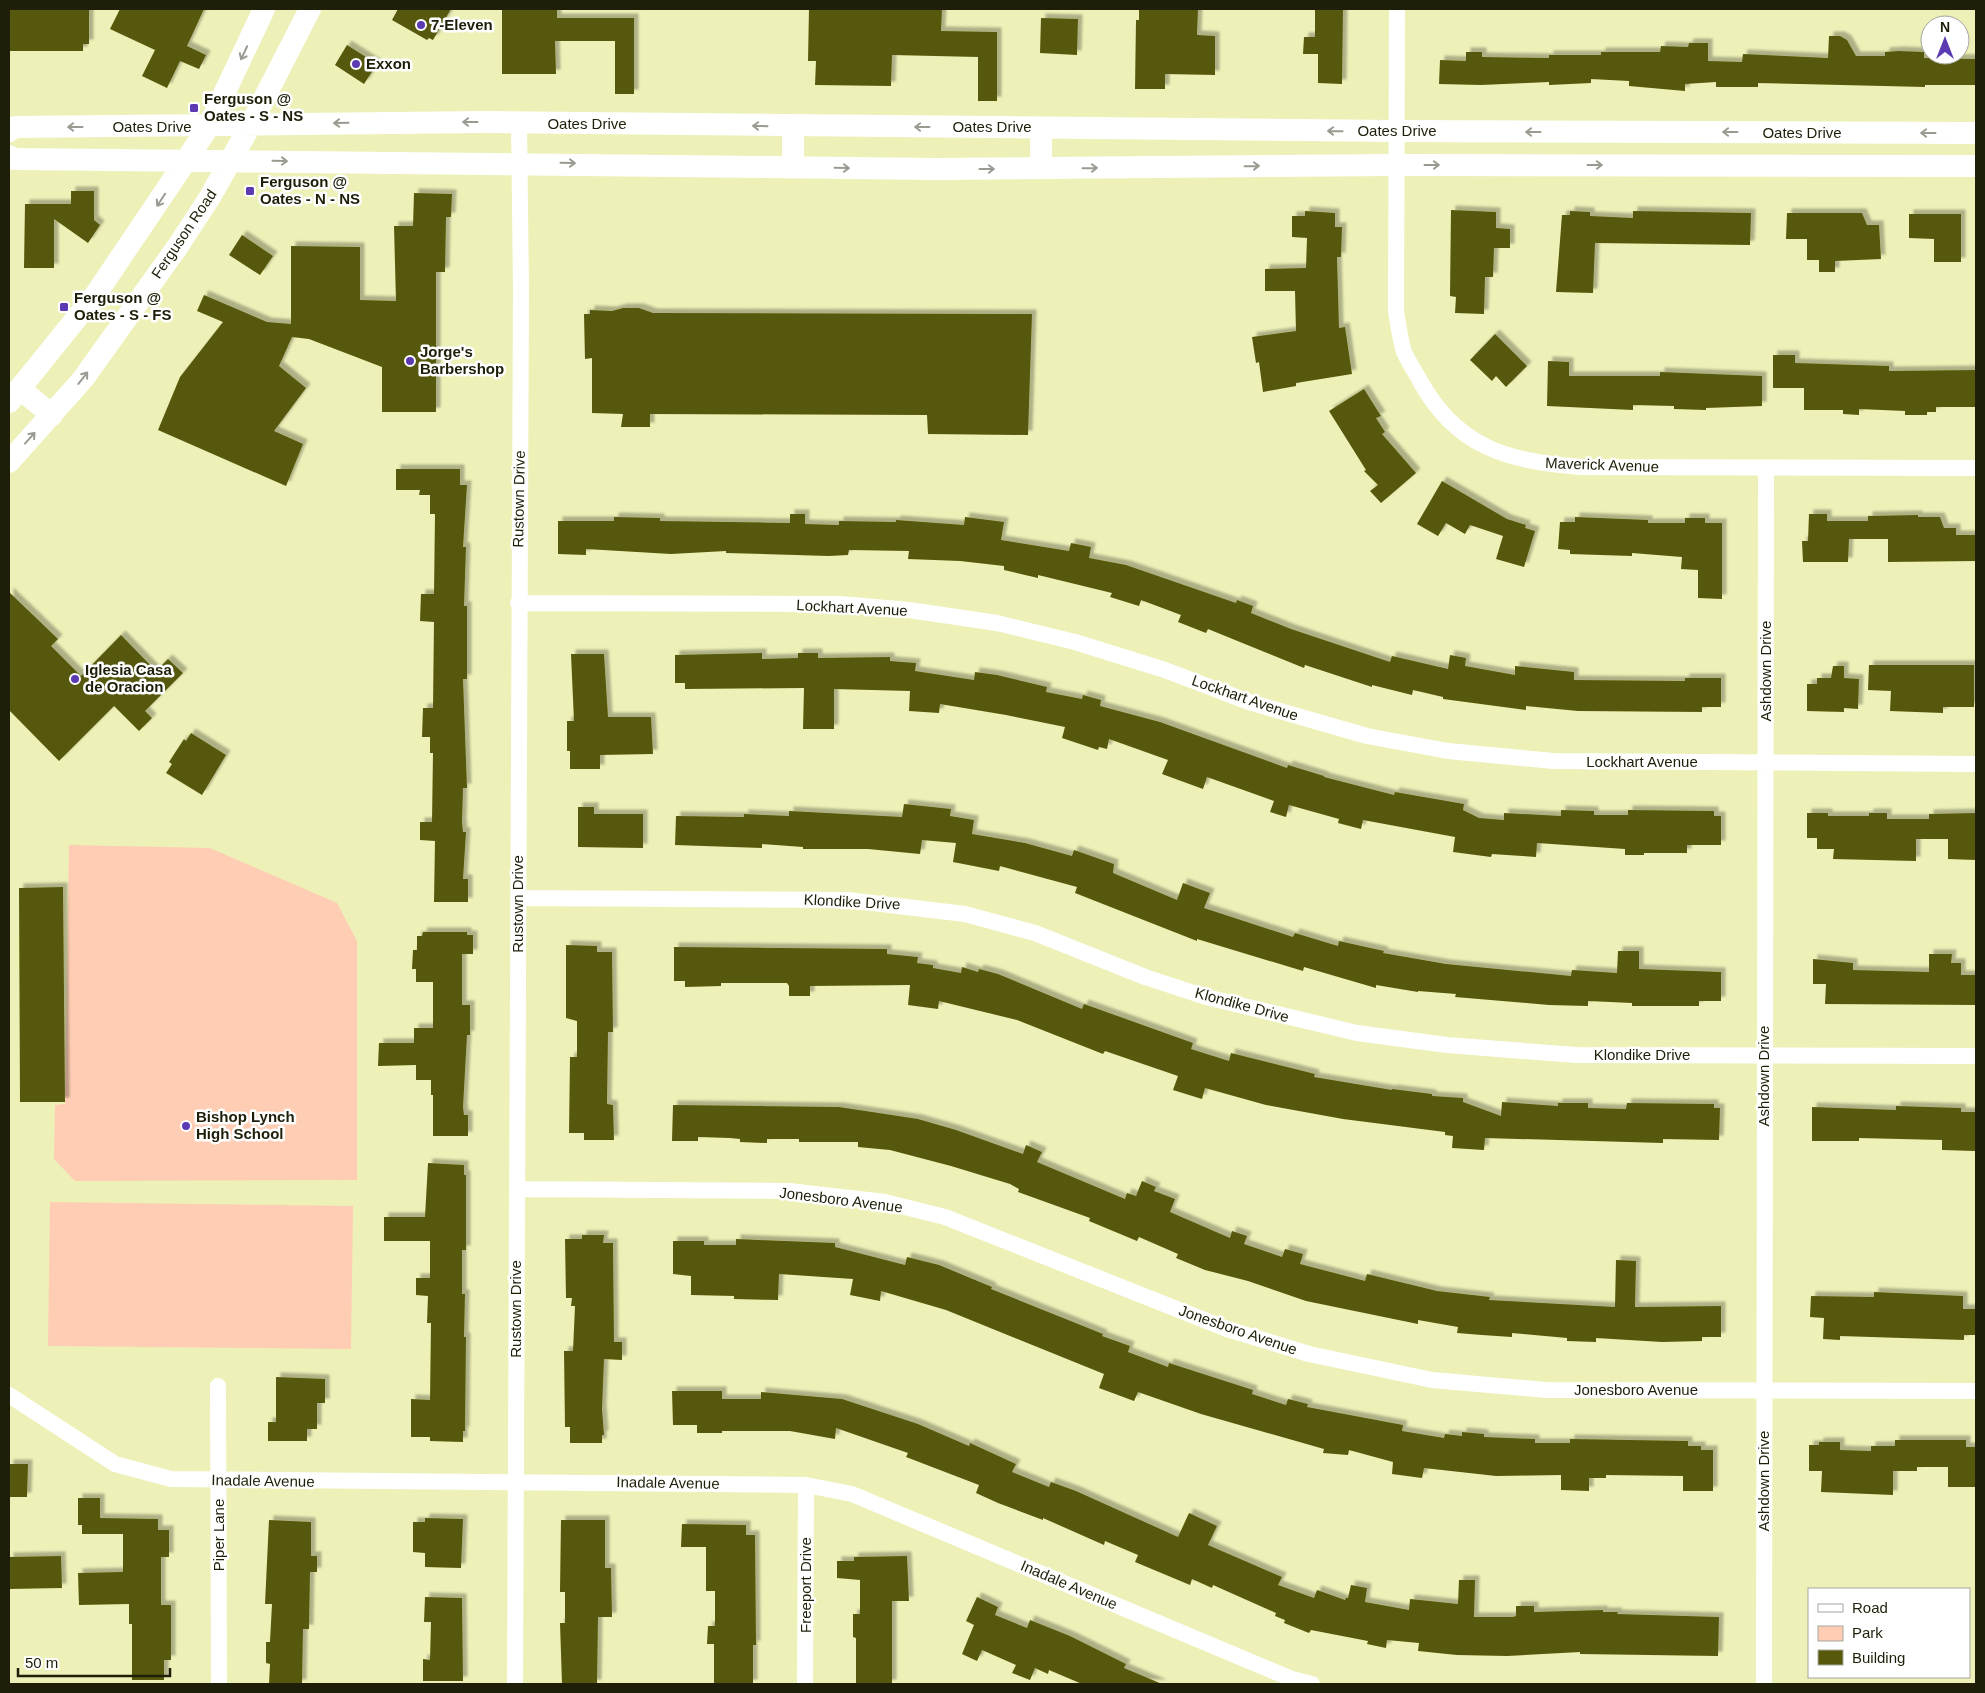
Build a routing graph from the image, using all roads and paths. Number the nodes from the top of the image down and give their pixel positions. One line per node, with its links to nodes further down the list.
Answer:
1 (264, 9): 5 (main road, one-way to 5)
2 (310, 9): 6 (main road, Ferguson Road)
3 (1396, 9): 10 (street, Maverick Avenue)
4 (519, 124): 6 (main road, Oates Drive, one-way to 6); 7 (main road, Oates Drive, one-way to 4); 15 (street, Rustown Drive)
5 (208, 126): 6 (main road, Oates Drive); 9 (main road, Oates Drive, one-way to 9); 13 (main road)
6 (250, 126): 14 (main road, Ferguson Road)
7 (793, 126): 8 (main road, Oates Drive, one-way to 7); 18 (main road)
8 (1041, 128): 10 (main road, Oates Drive, one-way to 8); 19 (main road)
9 (9, 131)
10 (1397, 131): 11 (main road, Oates Drive, one-way to 10); 16 (street, Maverick Avenue)
11 (1976, 133)
12 (9, 156): 13 (main road)
13 (187, 159): 14 (main road); 20 (main road, one-way to 20)
14 (231, 160): 15 (main road, one-way to 15); 21 (main road, Ferguson Road, one-way to 14)
15 (519, 163): 18 (main road, one-way to 18); 25 (street, Rustown Drive)
16 (1397, 165): 17 (main road, one-way to 17); 19 (main road, one-way to 16); 23 (street, Maverick Avenue)
17 (1976, 166)
18 (793, 167): 19 (main road, one-way to 19)
19 (1041, 168)
20 (14, 396): 21 (main road)
21 (52, 415): 22 (main road, Ferguson Road, one-way to 21)
22 (9, 462)
23 (1766, 468): 24 (street, Maverick Avenue); 26 (street, Ashdown Drive)
24 (1976, 468)
25 (518, 603): 26 (street, Lockhart Avenue); 28 (street, Rustown Drive)
26 (1766, 763): 27 (street, Lockhart Avenue); 29 (street, Ashdown Drive)
27 (1976, 764)
28 (518, 898): 29 (street, Klondike Drive); 31 (street, Rustown Drive)
29 (1764, 1055): 30 (street, Klondike Drive); 33 (street, Ashdown Drive)
30 (1976, 1056)
31 (517, 1189): 33 (street, Jonesboro Avenue); 37 (street, Rustown Drive)
32 (218, 1386): 36 (street, Piper Lane)
33 (1764, 1391): 34 (street, Jonesboro Avenue); 43 (street, Ashdown Drive)
34 (1976, 1392)
35 (9, 1395): 36 (street, Inadale Avenue)
36 (219, 1481): 37 (street, Inadale Avenue); 39 (street, Piper Lane)
37 (515, 1482): 38 (street, Inadale Avenue); 40 (street, Rustown Drive)
38 (806, 1485): 41 (street, Freeport Drive); 42 (street, Inadale Avenue)
39 (219, 1684)
40 (515, 1684)
41 (805, 1684)
42 (1312, 1684)
43 (1764, 1684)

